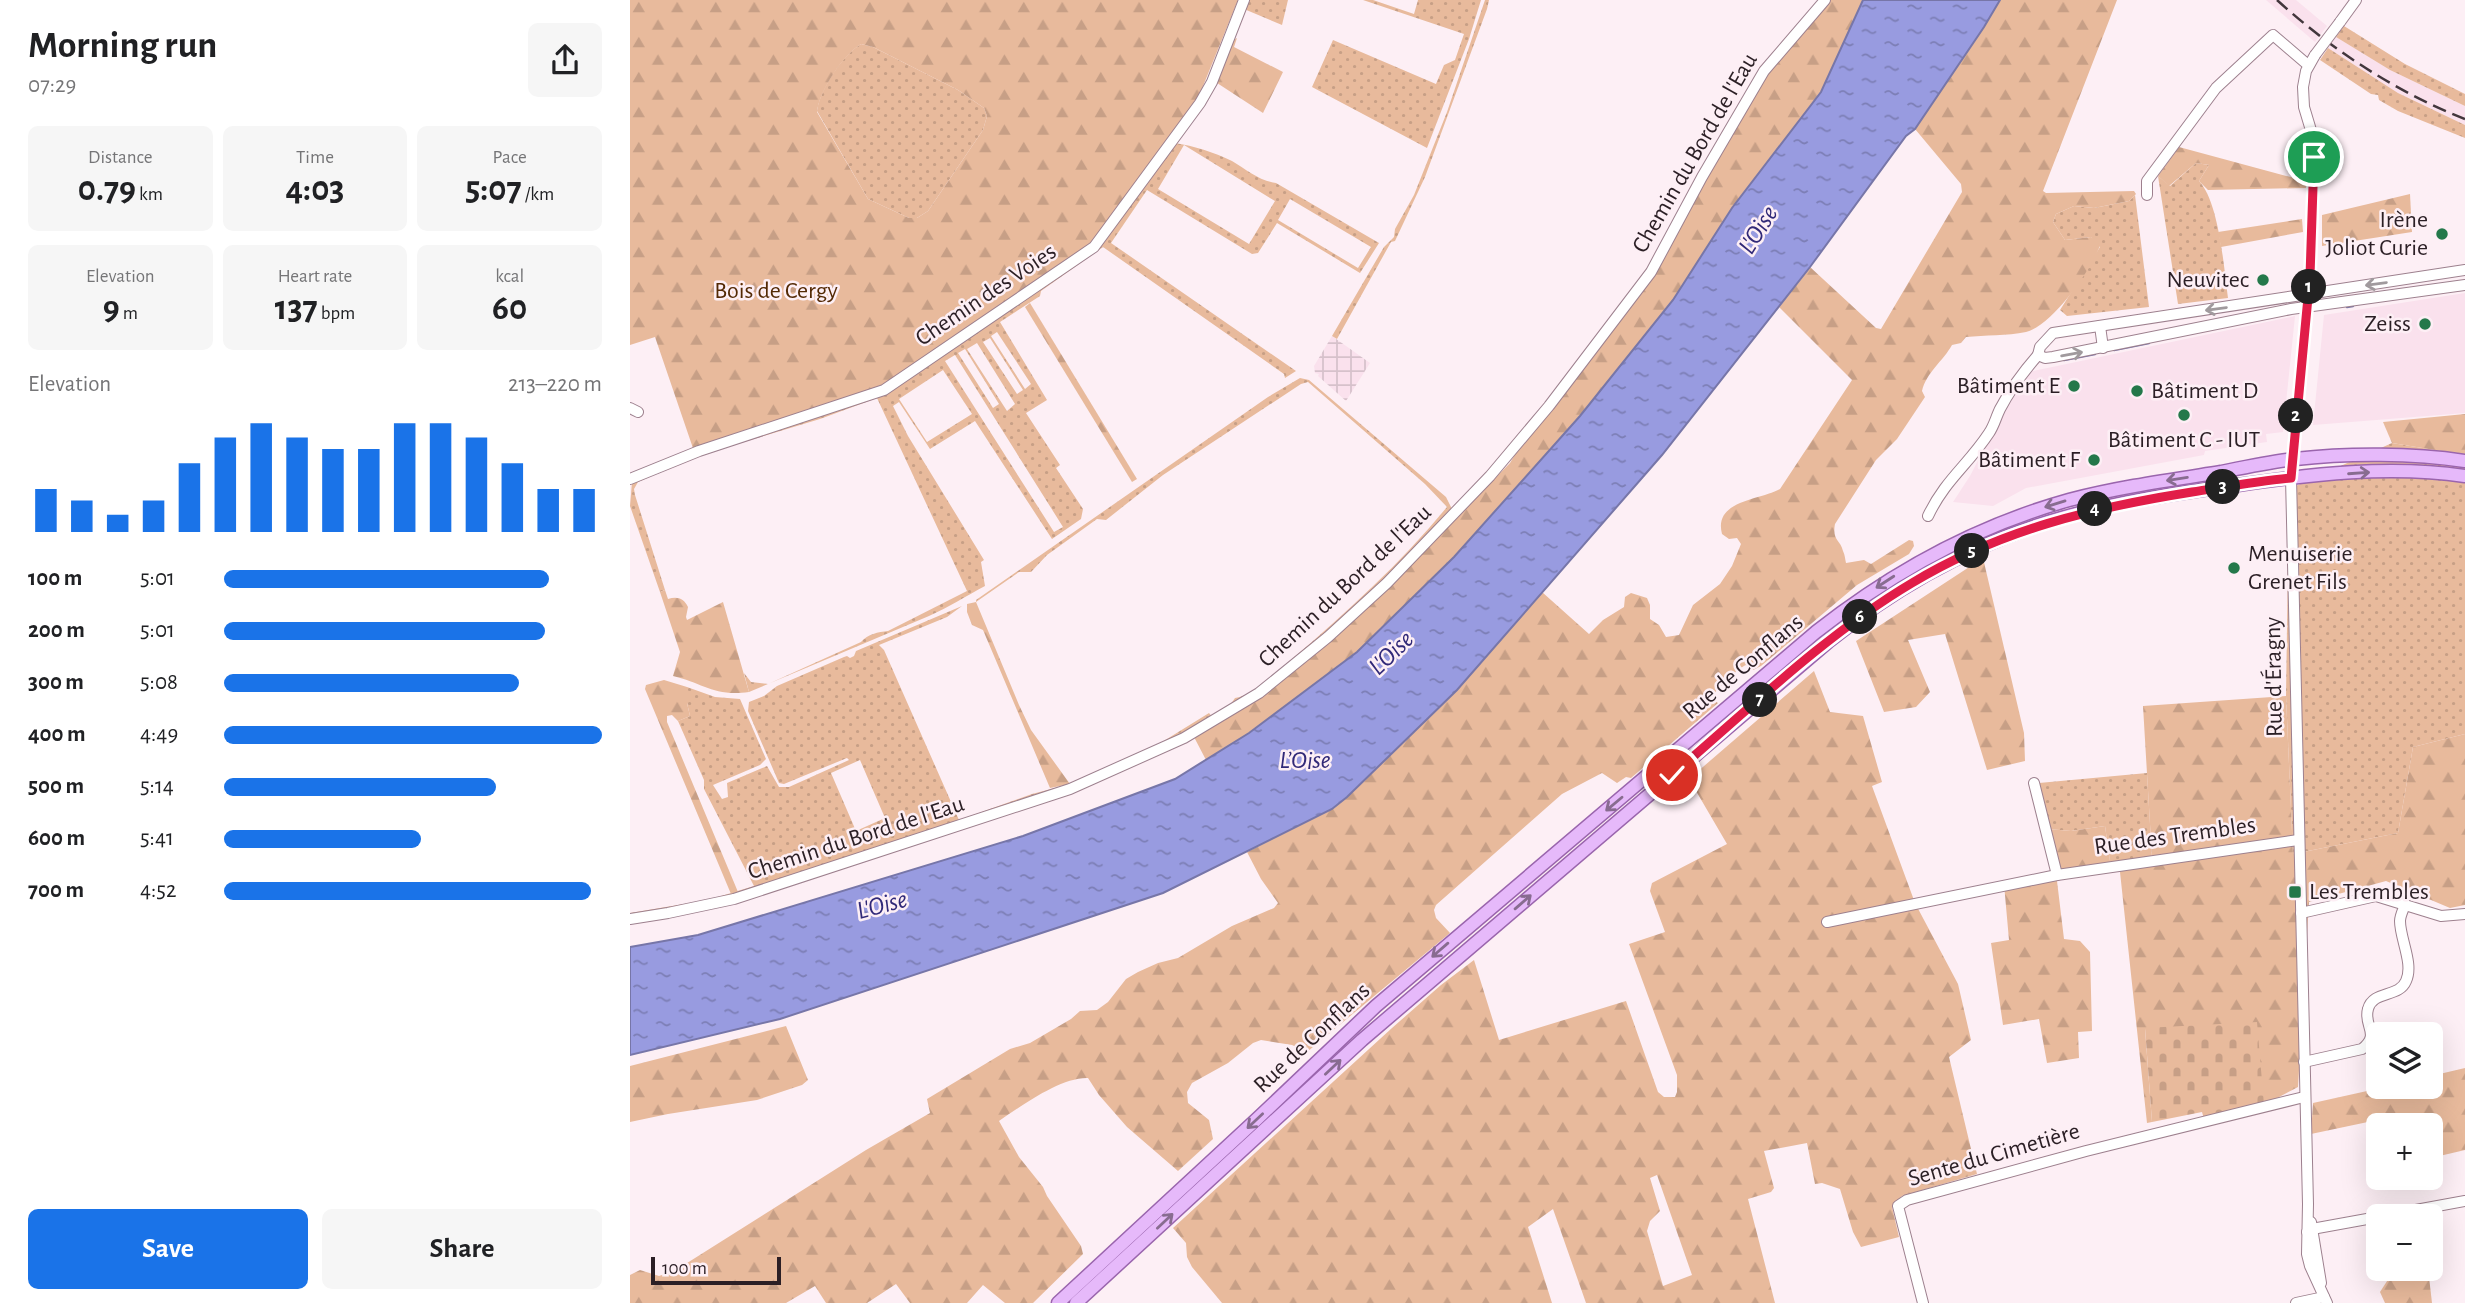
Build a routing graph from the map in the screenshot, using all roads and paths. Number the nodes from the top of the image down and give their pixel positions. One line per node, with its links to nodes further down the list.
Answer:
1 (1244, 0): 19 (street, Chemin des Voies)
2 (1825, 0): 27 (street, Chemin du Bord de l'Eau)
3 (2356, 0): 4 (street, Rue d'Éragny, bridge)
4 (2308, 65): 5 (street); 10 (street, Rue d'Éragny)
5 (2147, 195)
6 (2465, 270): 7 (street)
7 (2420, 277): 9 (street); 10 (street, one-way to 10)
8 (2465, 285): 9 (street)
9 (2423, 290): 11 (street)
10 (2308, 294): 11 (street, Rue d'Éragny); 12 (street, one-way to 12)
11 (2307, 308): 13 (street); 15 (street, Rue d'Éragny)
12 (2099, 326): 13 (street); 14 (street)
13 (2104, 348): 14 (street, one-way to 13)
14 (2038, 355): 20 (street)
15 (2292, 459): 16 (main road, Rue de Conflans); 18 (street, Rue d'Éragny); 36 (main road, Rue de Conflans, one-way to 36)
16 (2465, 461)
17 (2465, 476): 18 (main road, Rue de Conflans, one-way to 17)
18 (2291, 478): 22 (street, Rue d'Éragny); 37 (main road, Rue de Conflans, one-way to 18)
19 (630, 479)
20 (1928, 516)
21 (2034, 783): 23 (street)
22 (2298, 840): 23 (street, Rue des Trembles); 25 (street, Rue d'Éragny)
23 (2057, 875): 28 (street, Rue des Trembles)
24 (2405, 905): 25 (street); 26 (street); 29 (street)
25 (2301, 913): 29 (street, Rue d'Éragny)
26 (2465, 914)
27 (630, 919)
28 (1827, 922)
29 (2304, 1062): 30 (street, Rue d'Éragny)
30 (2304, 1097): 34 (street, Rue d'Éragny); 38 (street, Sente du Cimetière)
31 (2465, 1201): 32 (street)
32 (2443, 1205)
33 (2366, 1220): 34 (street)
34 (2309, 1231): 35 (street, Rue d'Éragny)
35 (2324, 1297): 39 (street)
36 (1058, 1303)
37 (1076, 1303)
38 (1923, 1303)
39 (2296, 1303)

